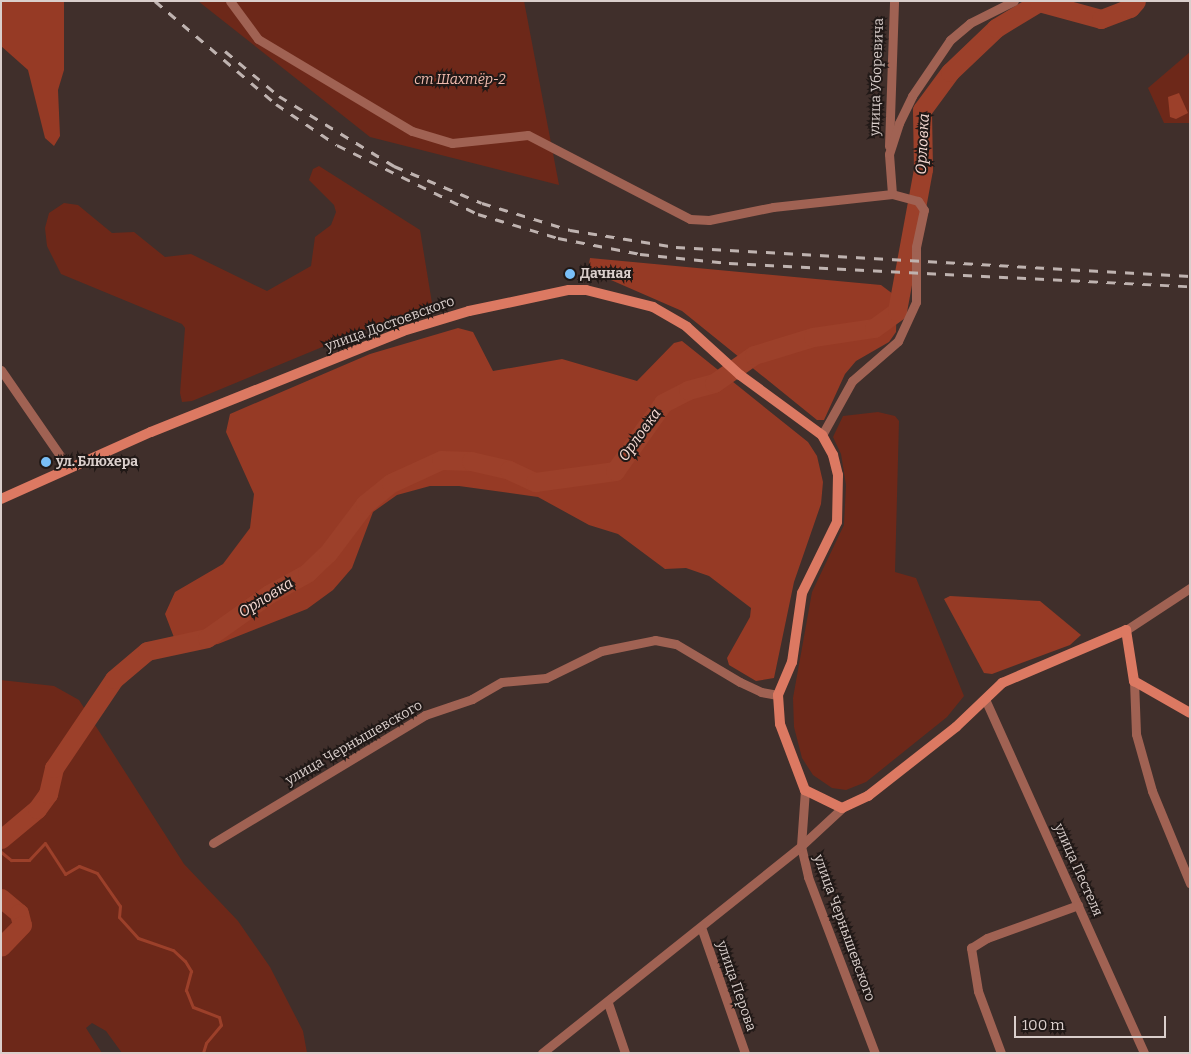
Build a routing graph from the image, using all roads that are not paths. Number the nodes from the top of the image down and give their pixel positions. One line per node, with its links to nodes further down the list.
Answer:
1 (230, 1): 5 (street)
2 (894, 1): 4 (street, улица Уборевича)
3 (1014, 1): 4 (street)
4 (889, 154): 5 (street, улица Уборевича)
5 (892, 194): 7 (street)
6 (1, 370): 8 (street)
7 (822, 435): 8 (main road, улица Достоевского); 13 (main road)
8 (68, 467): 9 (main road, улица Достоевского)
9 (1, 499)
10 (1190, 588): 11 (street)
11 (1126, 630): 12 (main road); 14 (main road)
12 (1134, 681): 15 (main road); 20 (street)
13 (778, 694): 16 (main road, улица Чернышевского); 18 (street, улица Чернышевского)
14 (986, 699): 17 (main road); 21 (street, улица Пестеля)
15 (1190, 713)
16 (805, 790): 17 (main road); 19 (street, улица Чернышевского)
17 (842, 808): 19 (street)
18 (213, 843)
19 (801, 846): 22 (street); 27 (street, улица Чернышевского)
20 (1190, 883)
21 (1078, 905): 28 (street); 29 (street, улица Пестеля)
22 (701, 927): 23 (street); 26 (street, улица Перова)
23 (608, 1004): 24 (street); 25 (street)
24 (542, 1053)
25 (625, 1053)
26 (745, 1053)
27 (875, 1053)
28 (1001, 1053)
29 (1144, 1053)

